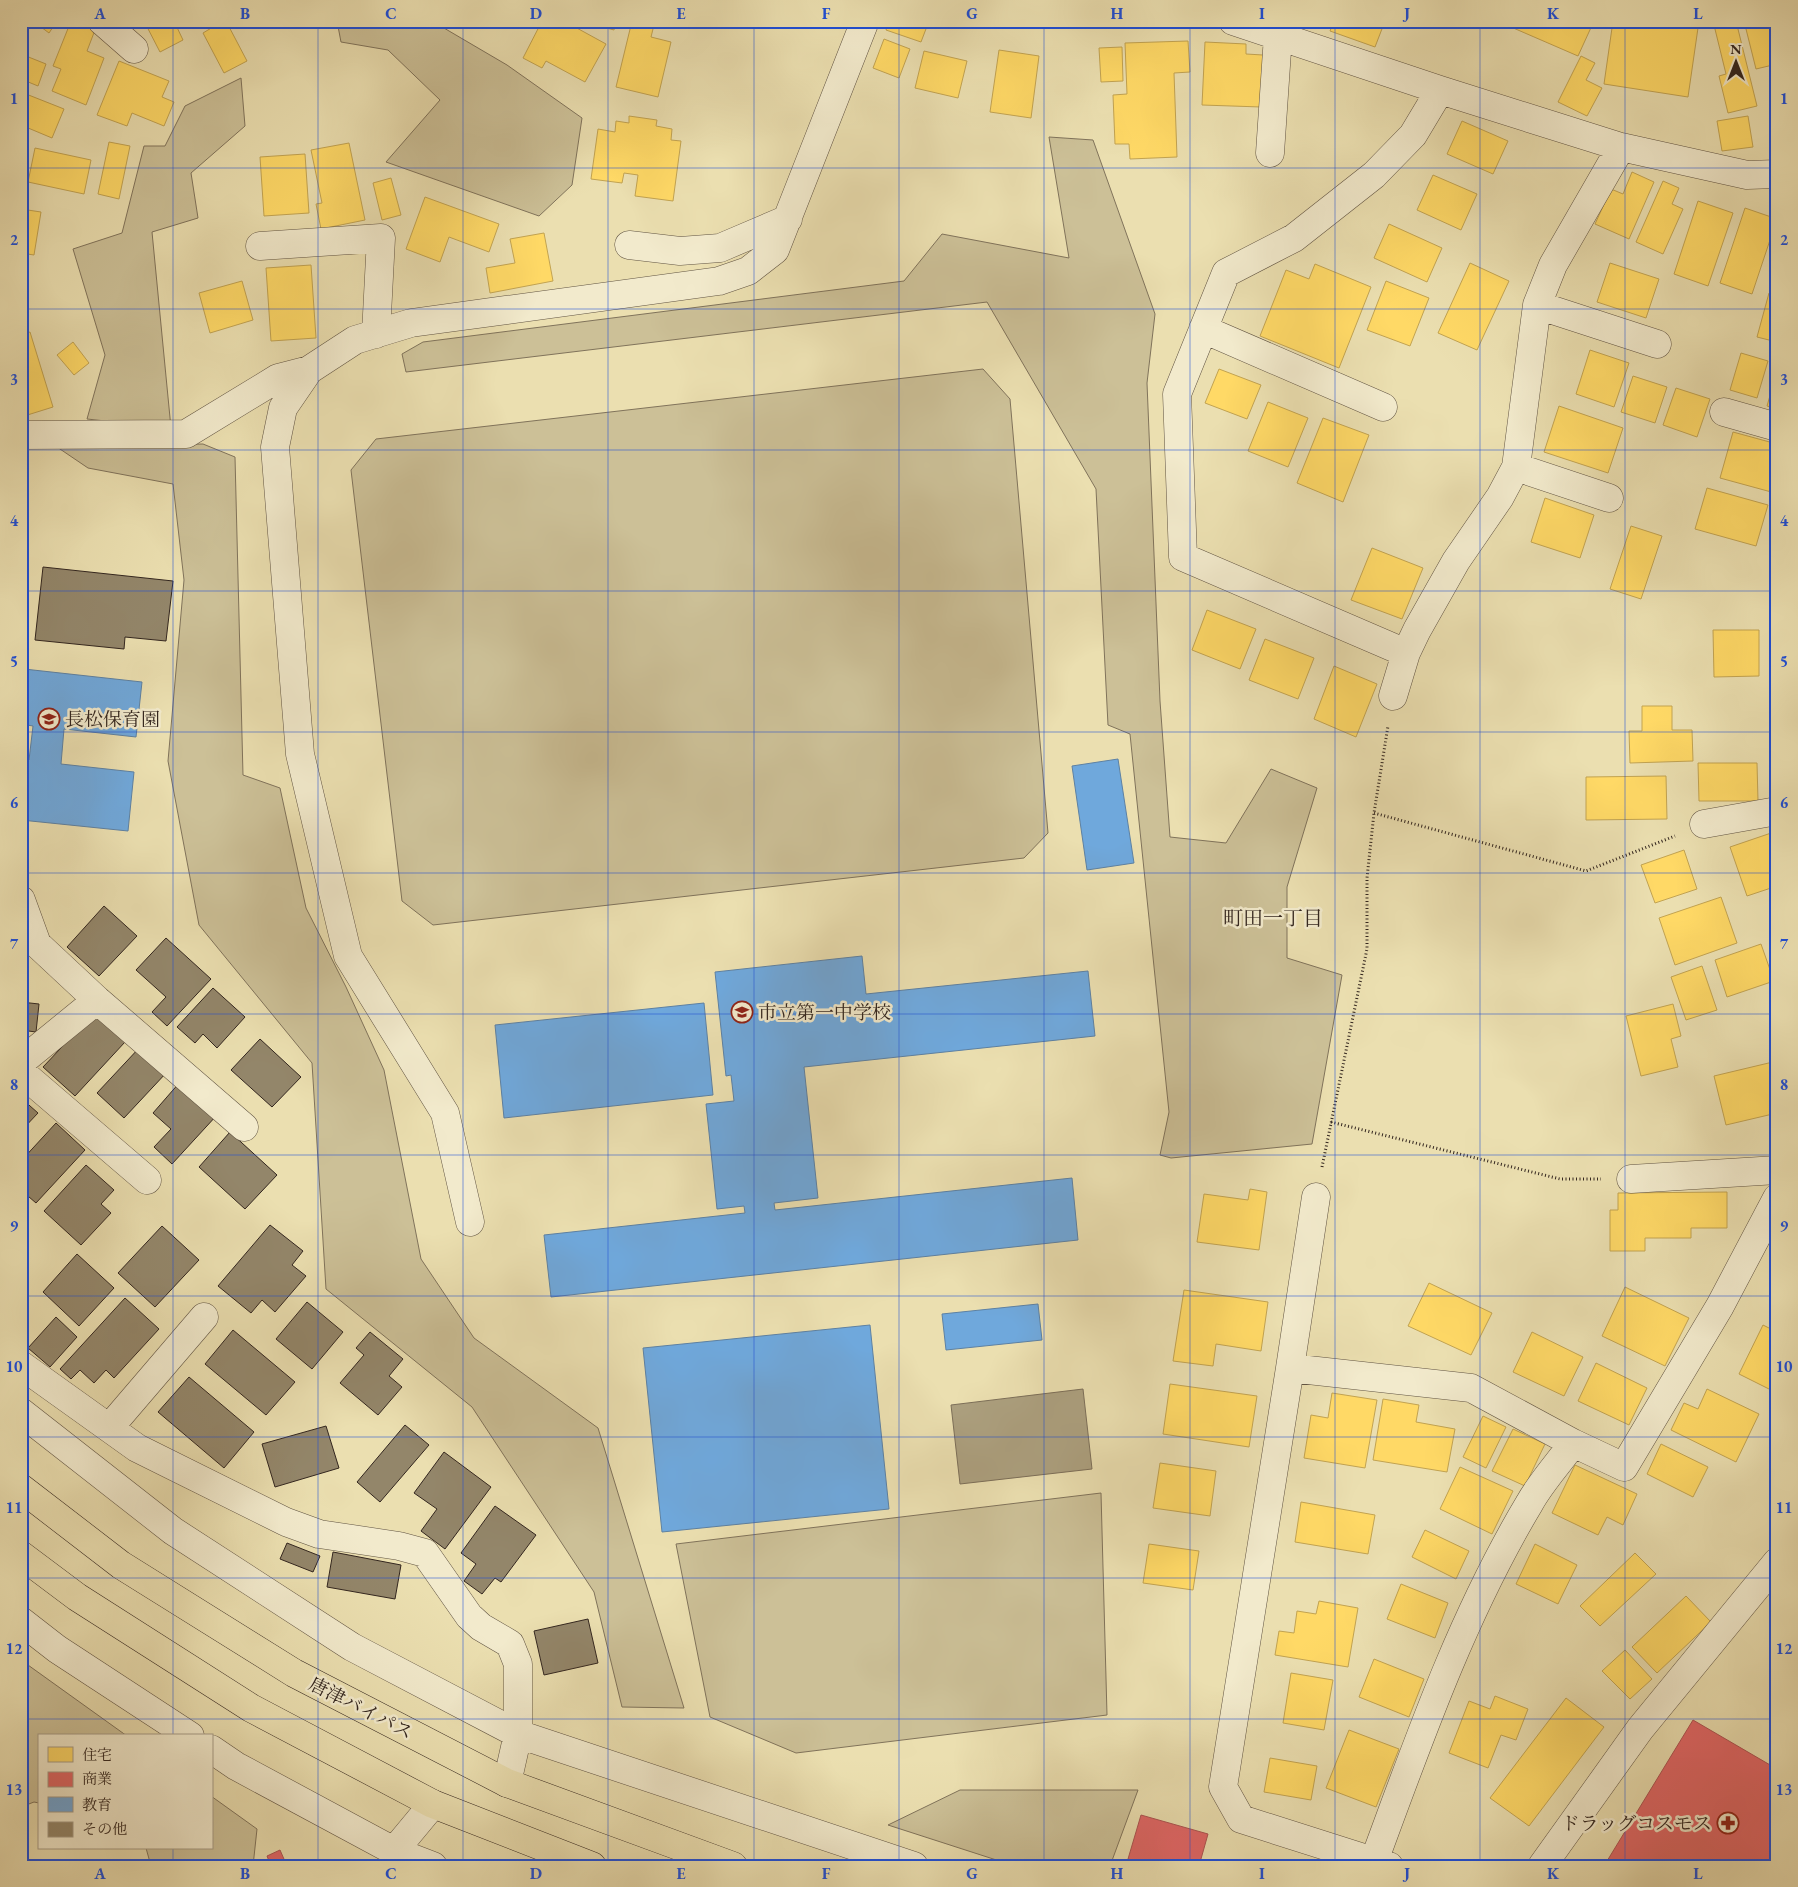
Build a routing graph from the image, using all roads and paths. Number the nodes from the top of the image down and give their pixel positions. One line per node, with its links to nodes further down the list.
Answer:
1 (102, 21): 5 (street)
2 (865, 21): 10 (street)
3 (1233, 21): 4 (street)
4 (1278, 36): 6 (street); 8 (street)
5 (134, 49)
6 (1440, 90): 7 (street); 14 (street)
7 (1621, 147): 9 (street); 13 (street)
8 (1270, 153)
9 (1777, 174)
10 (788, 218): 11 (street); 15 (street)
11 (629, 245)
12 (260, 246): 15 (street)
13 (1537, 305): 16 (street); 22 (street)
14 (1203, 329): 18 (street); 24 (street)
15 (376, 334): 17 (street)
16 (1657, 344)
17 (309, 370): 21 (street); 40 (street)
18 (1383, 407)
19 (1724, 412): 20 (street)
20 (1777, 427)
21 (21, 435)
22 (1516, 467): 23 (street); 24 (street)
23 (1609, 498)
24 (1406, 653): 25 (street)
25 (1393, 696): 27 (path)
26 (1777, 812): 28 (street)
27 (1374, 813): 28 (path); 33 (path)
28 (1704, 824)
29 (21, 900): 30 (street)
30 (98, 1000): 31 (street); 34 (street)
31 (21, 1062)
32 (21, 1072): 37 (street)
33 (1331, 1122): 36 (path); 38 (path)
34 (244, 1127)
35 (1777, 1170): 36 (street)
36 (1631, 1179)
37 (147, 1180)
38 (1316, 1197): 43 (street)
39 (1777, 1198): 46 (street)
40 (470, 1222)
41 (204, 1317): 45 (street)
42 (21, 1365): 45 (street)
43 (1290, 1368): 46 (street); 57 (street)
44 (21, 1412): 52 (street)
45 (109, 1428): 52 (street)
46 (1574, 1443): 57 (street)
47 (21, 1488): 54 (highway, 唐津バイパス)
48 (21, 1555): 55 (highway)
49 (1777, 1562): 62 (street)
50 (21, 1621): 51 (street)
51 (187, 1734)
52 (518, 1734): 54 (street); 61 (street)
53 (212, 1751): 56 (street)
54 (507, 1782): 60 (highway, 唐津バイパス)
55 (433, 1804): 56 (street); 59 (highway)
56 (394, 1858): 58 (street)
57 (1381, 1863)
58 (433, 1866)
59 (592, 1866)
60 (733, 1866)
61 (914, 1866)
62 (1542, 1866)

